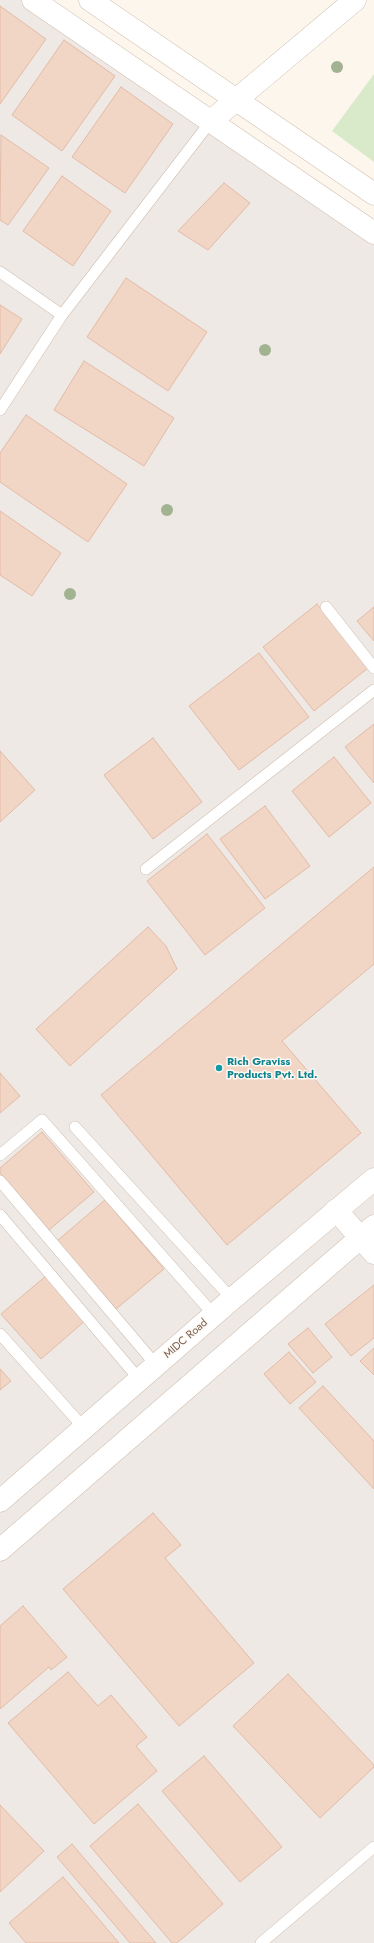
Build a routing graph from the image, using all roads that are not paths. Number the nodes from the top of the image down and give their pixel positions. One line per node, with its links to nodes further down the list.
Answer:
1 (33, 0): 5 (main road)
2 (90, 0): 4 (main road)
3 (355, 0): 4 (main road)
4 (237, 100): 5 (main road); 6 (main road)
5 (210, 121): 7 (main road); 9 (lane)
6 (374, 194)
7 (374, 233)
8 (0, 272): 9 (lane)
9 (62, 315): 10 (lane)
10 (0, 410)
11 (326, 607): 12 (lane)
12 (374, 668)
13 (374, 690): 14 (lane)
14 (146, 869)
15 (76, 1127): 22 (lane)
16 (0, 1155): 23 (lane)
17 (0, 1181): 25 (lane)
18 (373, 1181): 19 (main road, MIDC Road)
19 (336, 1210): 21 (main road); 22 (main road, MIDC Road)
20 (0, 1215): 26 (lane)
21 (370, 1239): 29 (main road)
22 (232, 1299): 23 (main road, MIDC Road)
23 (214, 1315): 25 (main road, MIDC Road)
24 (0, 1334): 27 (lane)
25 (156, 1365): 26 (main road, MIDC Road)
26 (139, 1379): 27 (main road, MIDC Road)
27 (84, 1428): 28 (main road, MIDC Road)
28 (0, 1501)
29 (0, 1550)
30 (374, 1847): 31 (lane)
31 (261, 1943)

